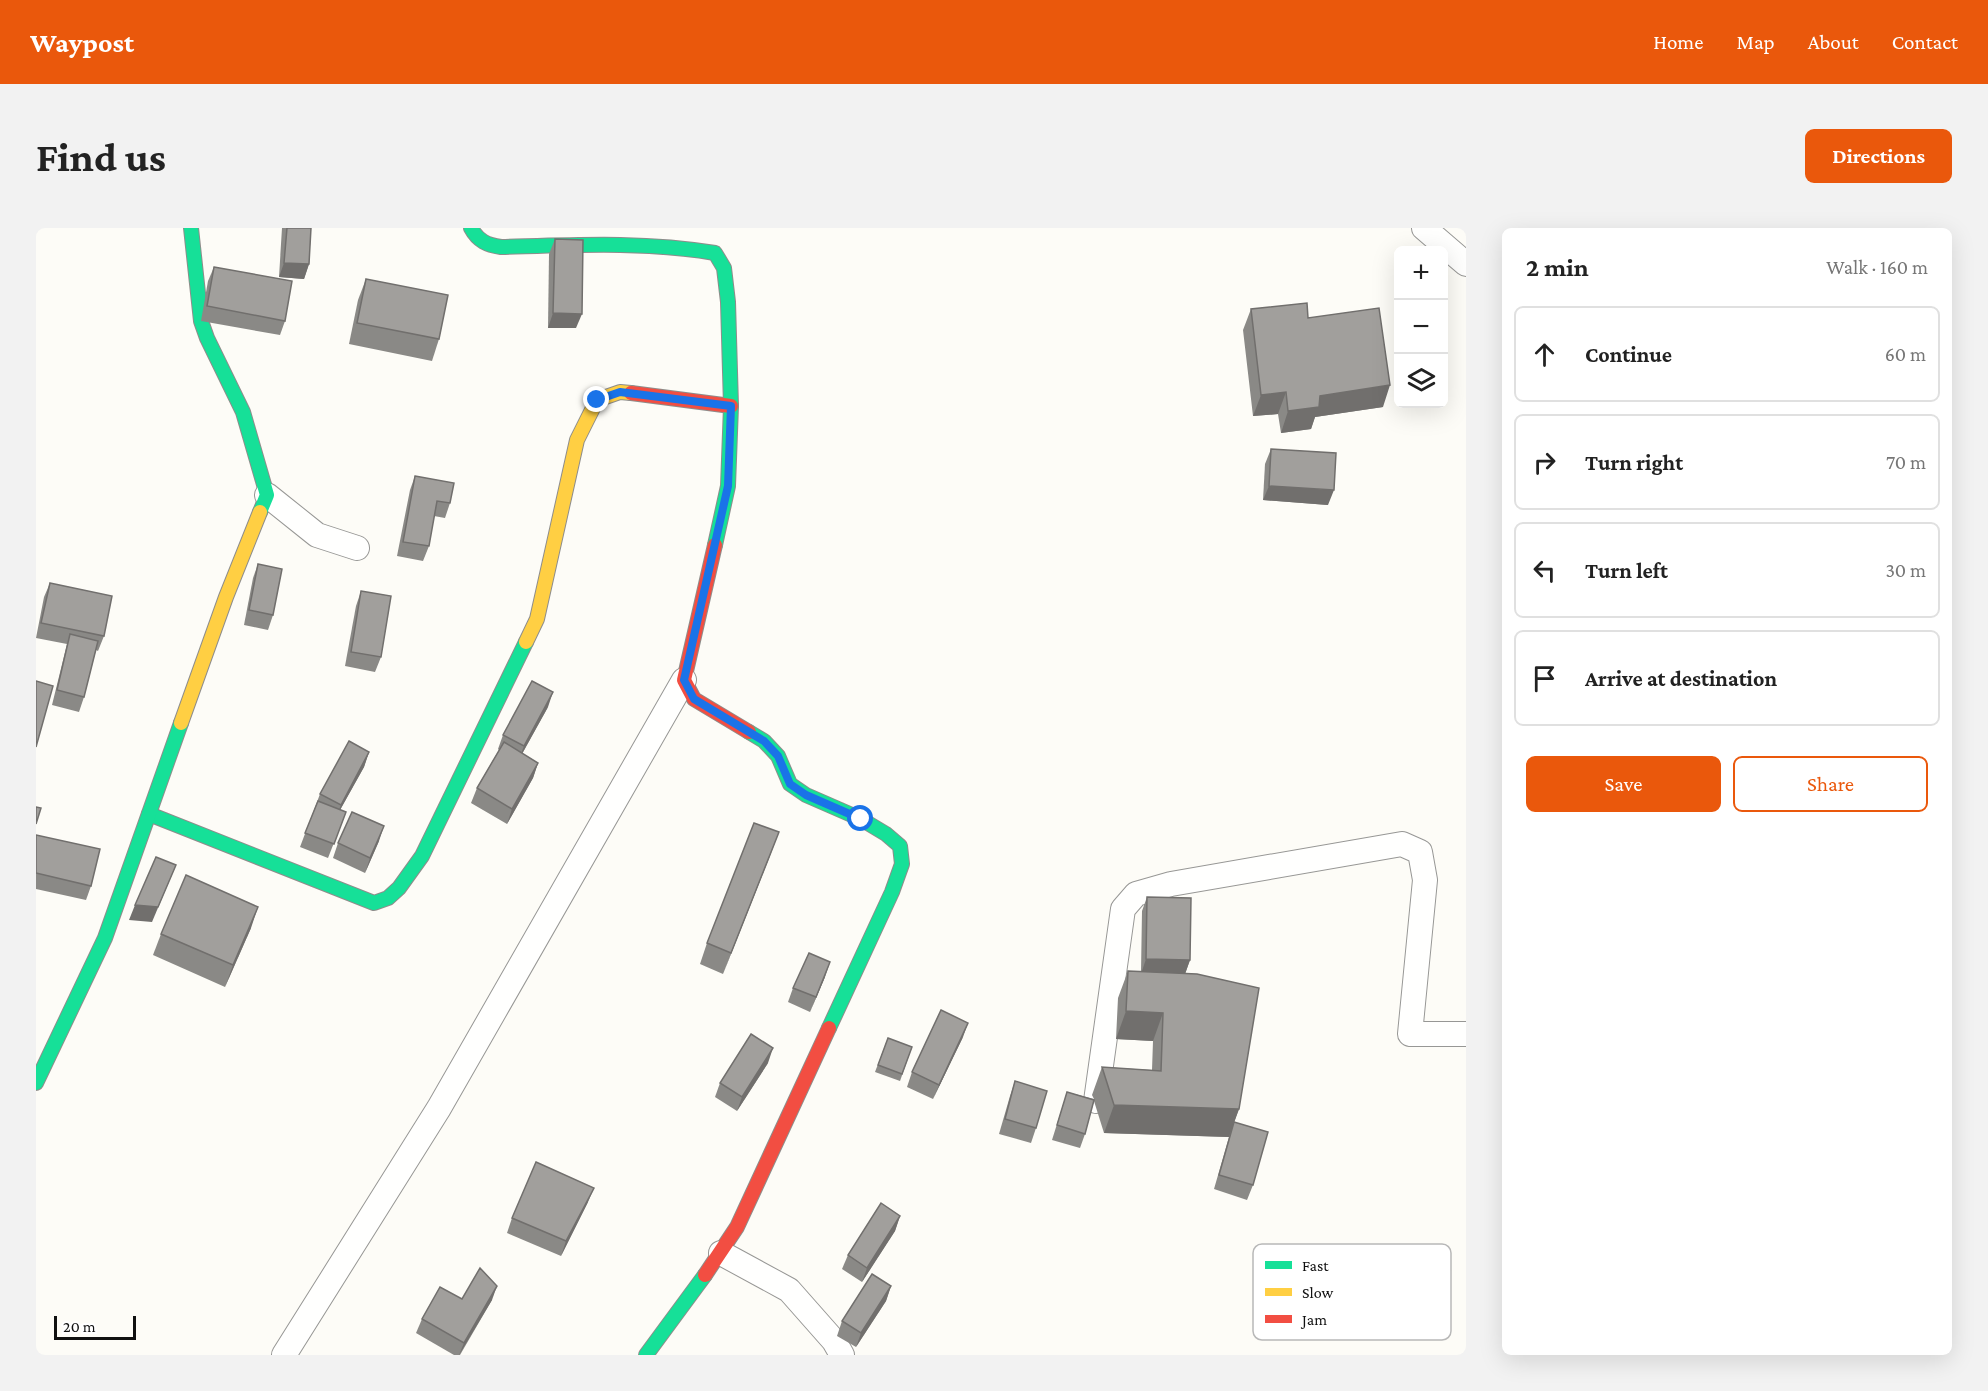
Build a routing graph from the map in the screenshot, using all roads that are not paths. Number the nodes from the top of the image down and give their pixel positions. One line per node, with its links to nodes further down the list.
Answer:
1 (191, 228): 6 (street)
2 (471, 228): 5 (street)
3 (1424, 228): 4 (street)
4 (1466, 264)
5 (731, 406): 8 (street); 9 (street)
6 (267, 495): 7 (street); 9 (street)
7 (357, 548)
8 (684, 680): 13 (street); 14 (street)
9 (149, 814): 11 (street)
10 (1466, 1034): 12 (street)
11 (36, 1083)
12 (1096, 1101)
13 (721, 1253): 15 (street); 16 (street)
14 (284, 1355)
15 (646, 1355)
16 (842, 1355)

